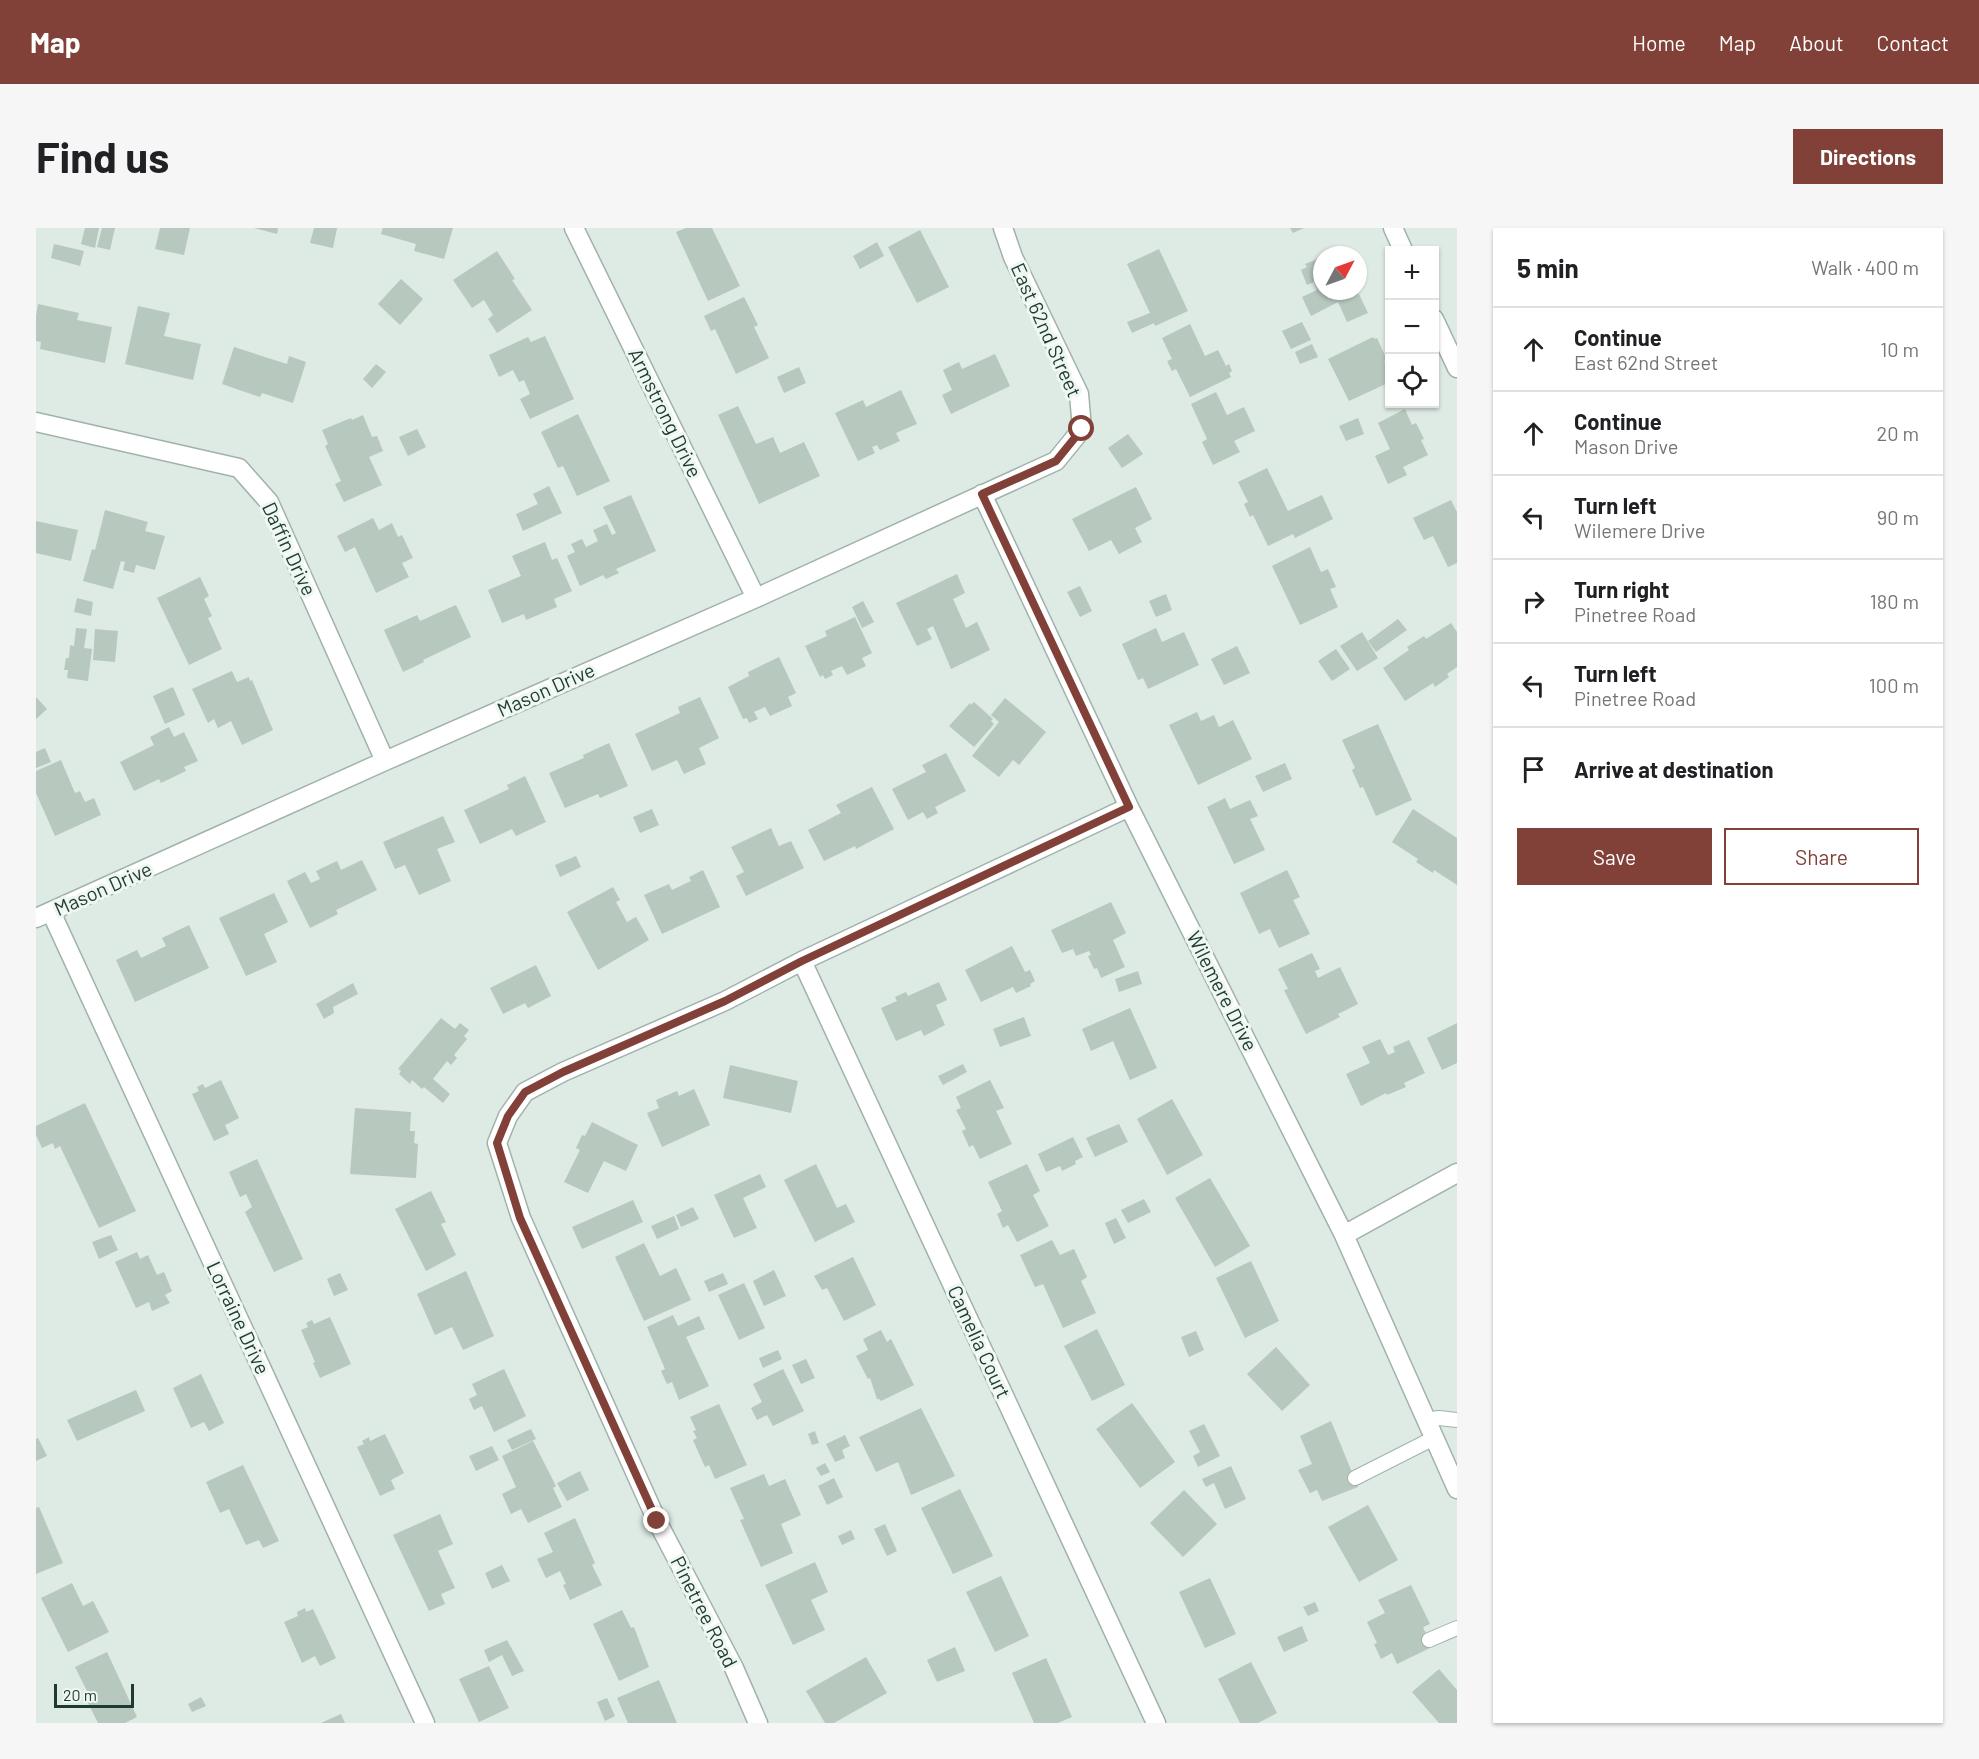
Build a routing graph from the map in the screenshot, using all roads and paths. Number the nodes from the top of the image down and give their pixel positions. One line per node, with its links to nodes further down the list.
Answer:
1 (574, 228): 10 (street, Armstrong Drive)
2 (1003, 228): 8 (street, East 62nd Street)
3 (1393, 228): 4 (street)
4 (1401, 246)
5 (1439, 330): 6 (street)
6 (1457, 368)
7 (36, 422): 11 (street, Daffin Drive)
8 (1056, 461): 9 (street, Mason Drive)
9 (982, 494): 10 (street, Mason Drive); 12 (street, Wilemere Drive)
10 (756, 598): 11 (street, Mason Drive)
11 (385, 761): 13 (street, Mason Drive)
12 (1129, 807): 14 (street, Pinetree Road); 16 (street, Wilemere Drive)
13 (44, 915): 24 (street, Lorraine Drive)
14 (802, 961): 25 (street, Pinetree Road); 26 (street, Camelia Court)
15 (1457, 1173): 16 (street)
16 (1344, 1235): 17 (street, Wilemere Drive)
17 (1426, 1420): 18 (lane); 19 (street, Wilemere Drive)
18 (1457, 1420)
19 (1434, 1438): 20 (lane); 21 (street, Wilemere Drive)
20 (1355, 1478)
21 (1456, 1486)
22 (1457, 1629): 23 (lane)
23 (1429, 1640)
24 (425, 1723)
25 (758, 1723)
26 (1156, 1723)

